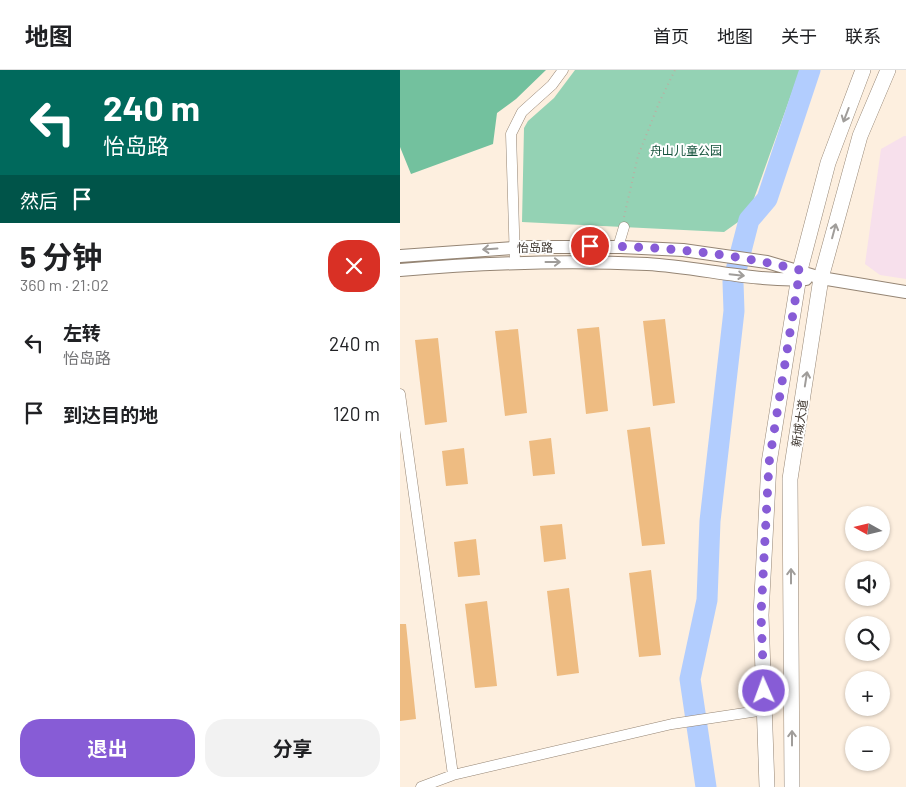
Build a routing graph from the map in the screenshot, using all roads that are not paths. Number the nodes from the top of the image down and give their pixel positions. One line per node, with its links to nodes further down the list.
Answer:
1 (563, 70): 6 (street)
2 (863, 70): 10 (main road, 新城大道, one-way to 10)
3 (888, 70): 11 (main road, 新城大道, one-way to 3)
4 (624, 227): 5 (street)
5 (618, 247): 6 (street, 怡岛路); 10 (street, 怡岛路)
6 (514, 248): 7 (street, 怡岛路, one-way to 7); 8 (street)
7 (400, 256)
8 (515, 262): 9 (street); 10 (street, one-way to 10)
9 (400, 270)
10 (799, 275): 11 (street, 怡岛路); 14 (main road, 新城大道)
11 (821, 278): 12 (street, 怡岛路); 18 (main road, 新城大道, one-way to 11)
12 (906, 292)
13 (400, 394): 15 (street)
14 (764, 710): 15 (street); 17 (main road, 新城大道)
15 (453, 775): 16 (street)
16 (421, 787)
17 (767, 787)
18 (792, 787)

